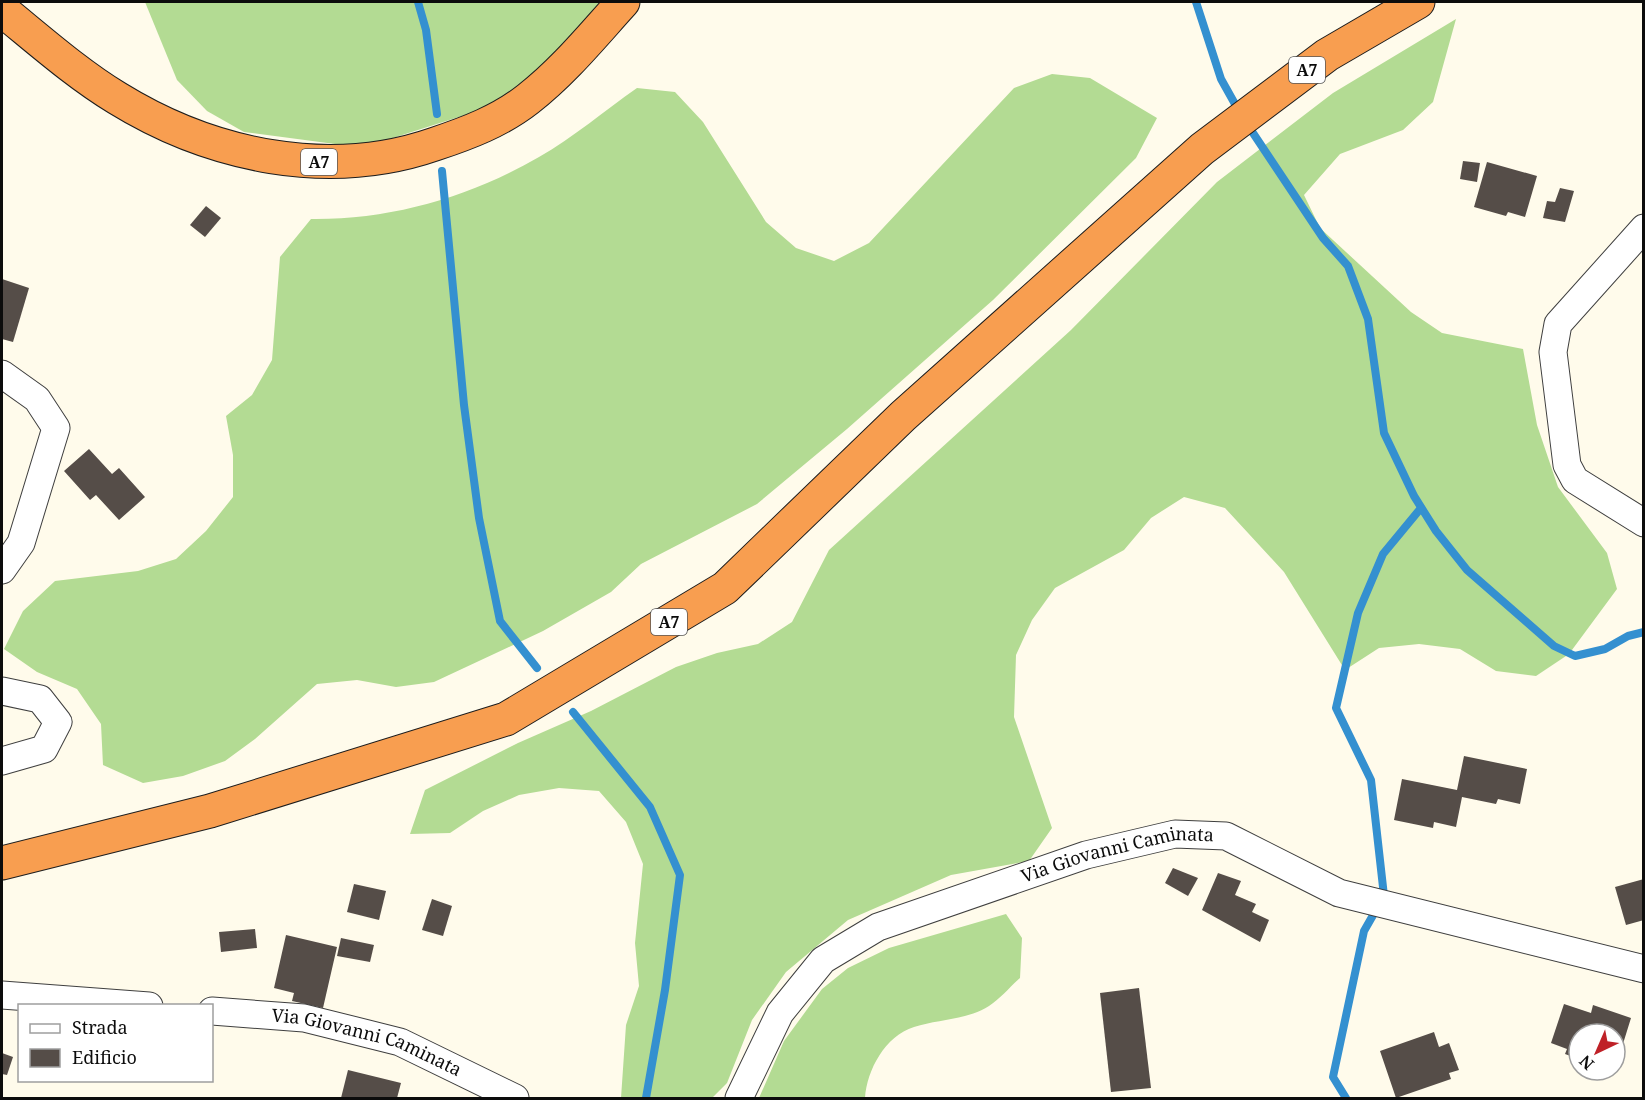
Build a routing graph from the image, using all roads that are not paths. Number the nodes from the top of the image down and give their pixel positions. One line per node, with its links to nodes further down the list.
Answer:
1 (623, 2): 3 (highway, A7)
2 (1418, 2): 10 (highway, A7)
3 (2, 10)
4 (1644, 228): 6 (street)
5 (2, 374): 7 (street)
6 (1644, 523)
7 (2, 570)
8 (2, 690): 9 (street)
9 (2, 761)
10 (2, 863)
11 (1644, 969): 16 (street, Via Giovanni Caminata)
12 (2, 995): 13 (street)
13 (134, 1004)
14 (213, 1011): 15 (street, Via Giovanni Caminata)
15 (516, 1098)
16 (739, 1098)

